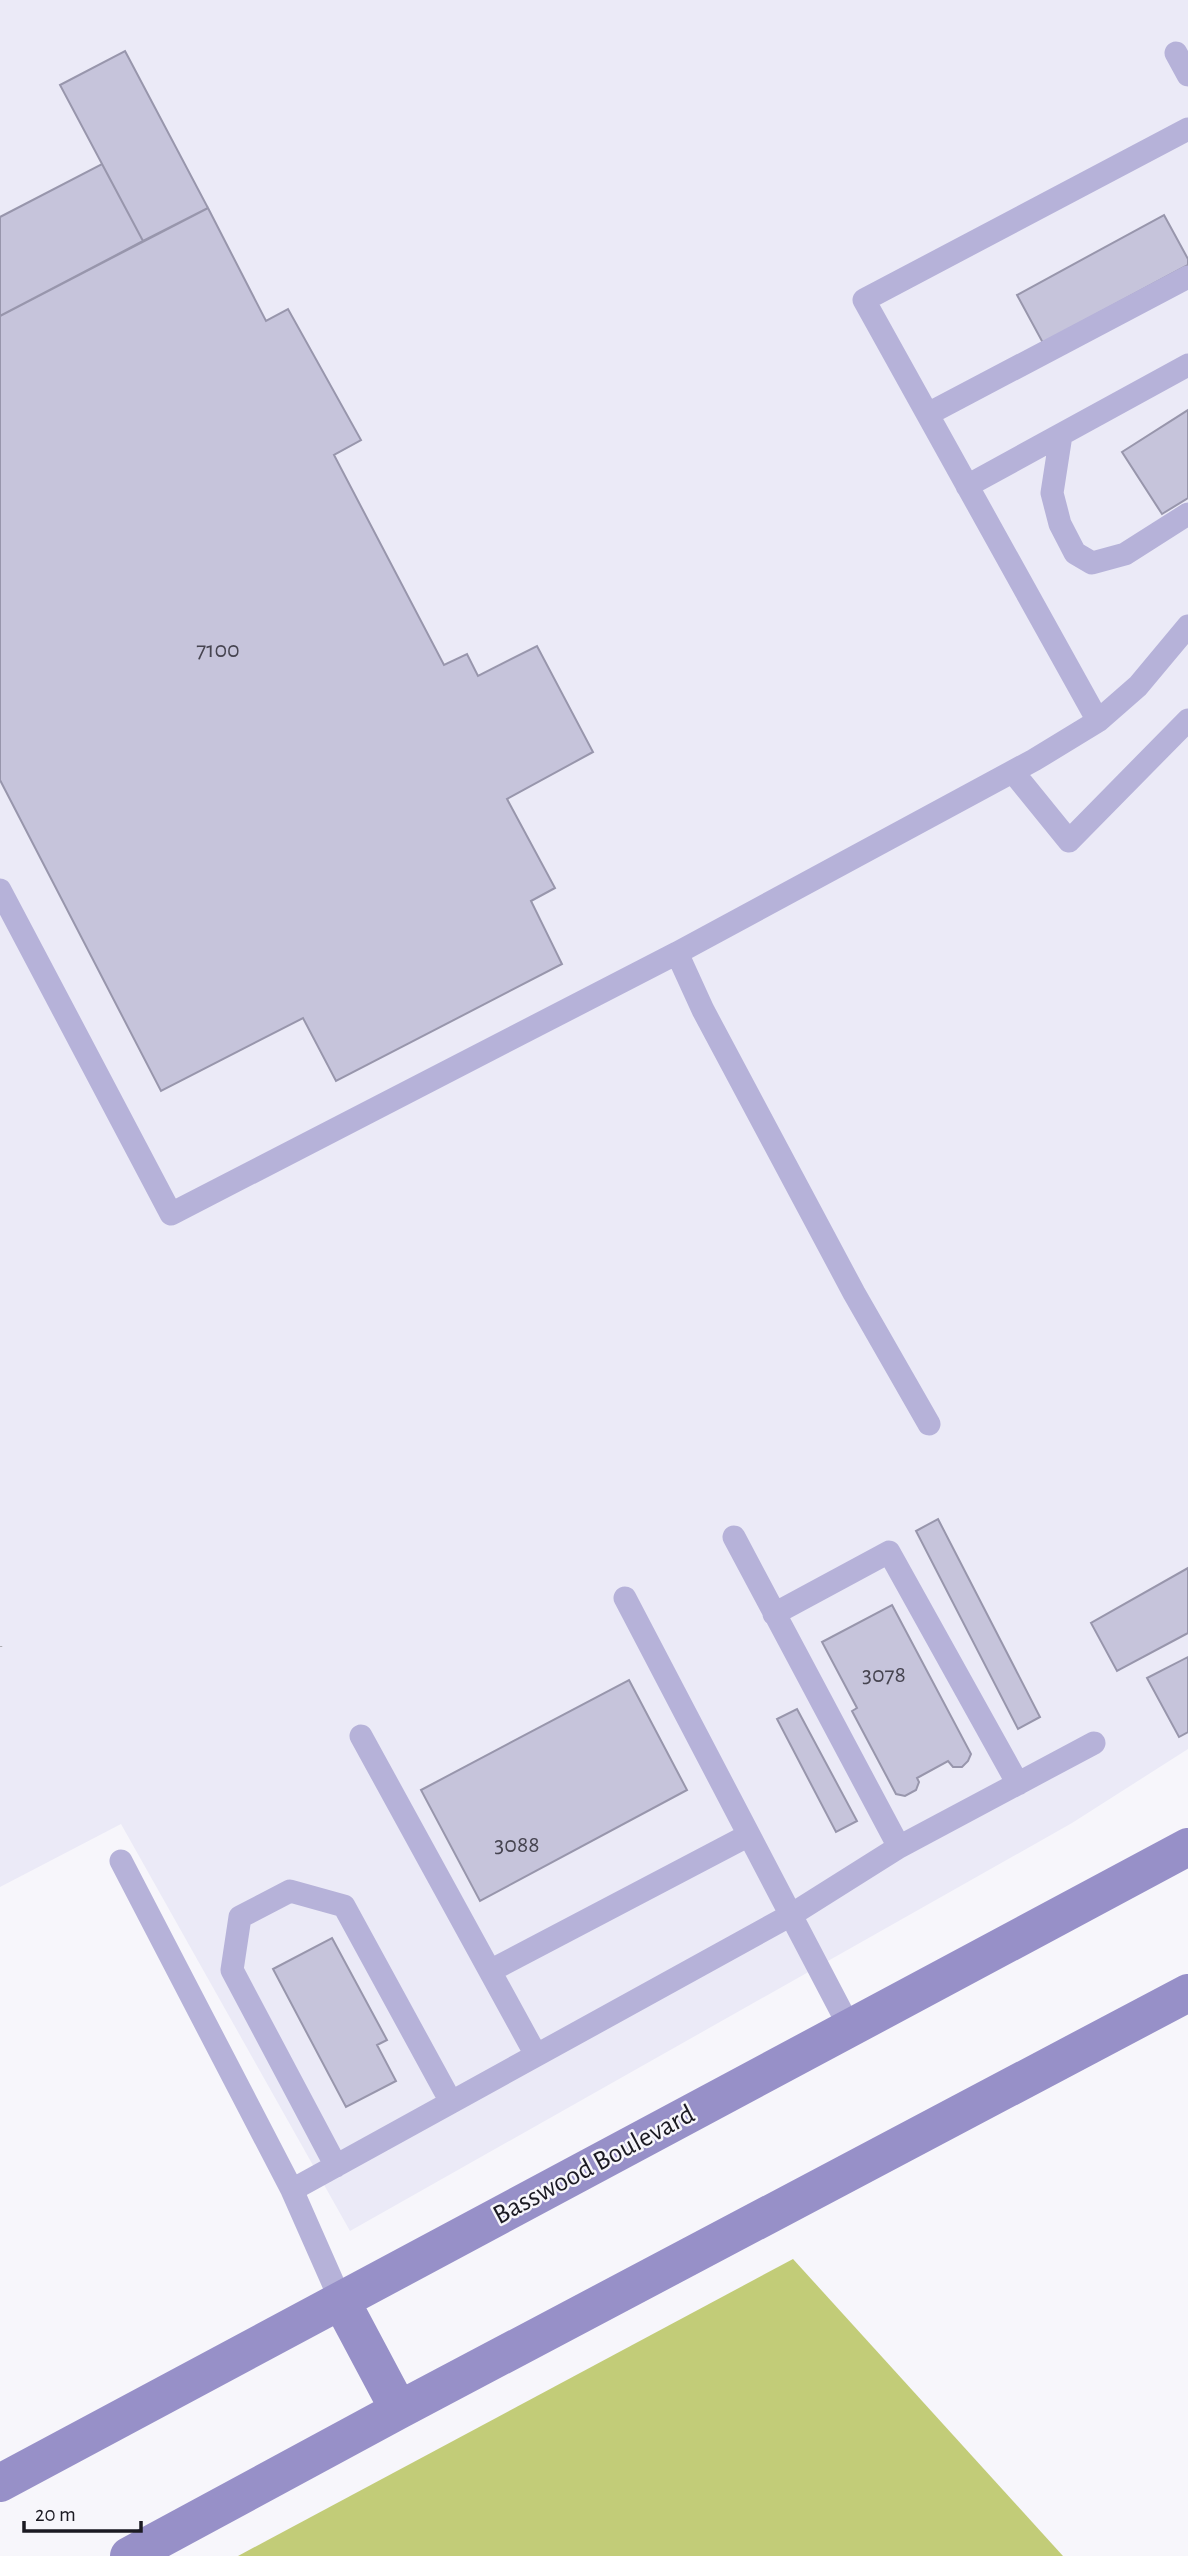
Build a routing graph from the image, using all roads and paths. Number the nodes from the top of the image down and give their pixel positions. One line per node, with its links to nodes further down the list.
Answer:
1 (1175, 53): 2 (lane)
2 (1188, 75)
3 (1188, 129): 6 (lane)
4 (1188, 277): 6 (lane)
5 (1188, 365): 7 (lane)
6 (928, 415): 8 (lane)
7 (1061, 435): 8 (lane); 9 (lane)
8 (967, 486): 12 (lane)
9 (1188, 514)
10 (1188, 626): 12 (lane)
11 (1188, 720): 13 (lane)
12 (1098, 722): 13 (lane)
13 (1013, 772): 15 (lane)
14 (0, 890): 15 (lane)
15 (677, 953): 16 (lane)
16 (929, 1424)
17 (734, 1536): 19 (lane)
18 (625, 1598): 23 (lane)
19 (774, 1614): 22 (lane); 24 (lane)
20 (361, 1736): 28 (lane)
21 (1094, 1743): 22 (lane)
22 (1018, 1784): 24 (lane)
23 (749, 1835): 27 (lane); 28 (lane)
24 (899, 1847): 27 (lane)
25 (1188, 1847): 30 (main road, Basswood Boulevard)
26 (121, 1861): 34 (lane)
27 (791, 1915): 30 (lane); 31 (lane)
28 (490, 1971): 31 (lane)
29 (1188, 1993): 36 (main road)
30 (850, 2028): 35 (main road, Basswood Boulevard)
31 (536, 2055): 32 (lane)
32 (452, 2102): 33 (lane); 33 (lane)
33 (336, 2166): 34 (lane)
34 (292, 2190): 35 (lane)
35 (341, 2301): 36 (main road); 37 (main road, Basswood Boulevard)
36 (399, 2410): 38 (main road)
37 (0, 2483)
38 (129, 2556)

